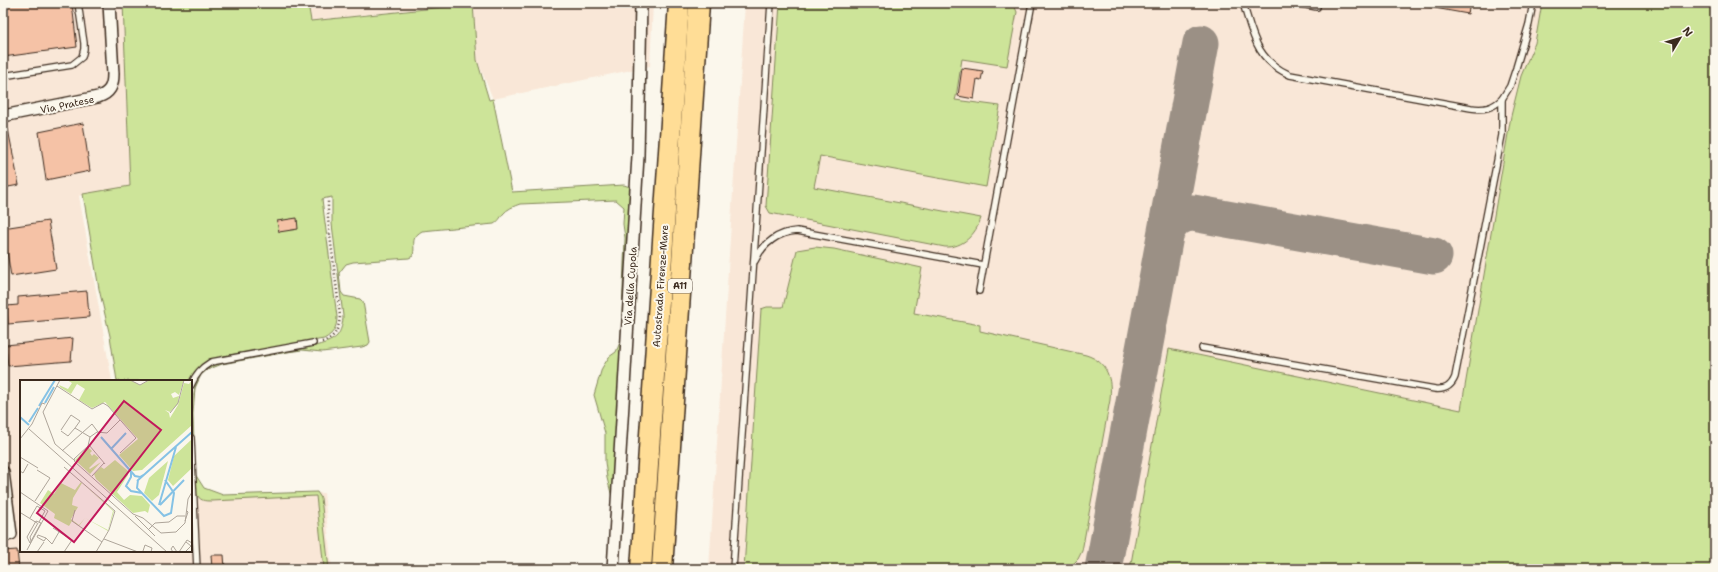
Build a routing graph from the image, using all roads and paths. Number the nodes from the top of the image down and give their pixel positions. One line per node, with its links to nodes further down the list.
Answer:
1 (78, 3): 12 (lane)
2 (109, 3): 14 (street, Via Pratese)
3 (641, 3): 26 (street, Via della Cupola)
4 (679, 3): 27 (highway, Autostrada Firenze-Mare / A11)
5 (699, 3): 28 (highway, Autostrada Firenze-Mare / A11)
6 (771, 3): 16 (lane)
7 (1032, 3): 17 (lane)
8 (1243, 3): 13 (lane)
9 (1295, 3): 11 (lane)
10 (1533, 3): 13 (lane)
11 (1317, 7)
12 (3, 76)
13 (1502, 99): 20 (lane)
14 (3, 116)
15 (328, 200): 19 (path)
16 (753, 265): 17 (lane); 29 (lane)
17 (984, 265): 18 (lane)
18 (979, 291)
19 (313, 343): 21 (lane)
20 (1202, 348)
21 (192, 383)
22 (192, 460): 25 (lane)
23 (3, 472): 24 (street)
24 (3, 536)
25 (197, 569)
26 (613, 569)
27 (641, 569)
28 (662, 569)
29 (732, 569)

